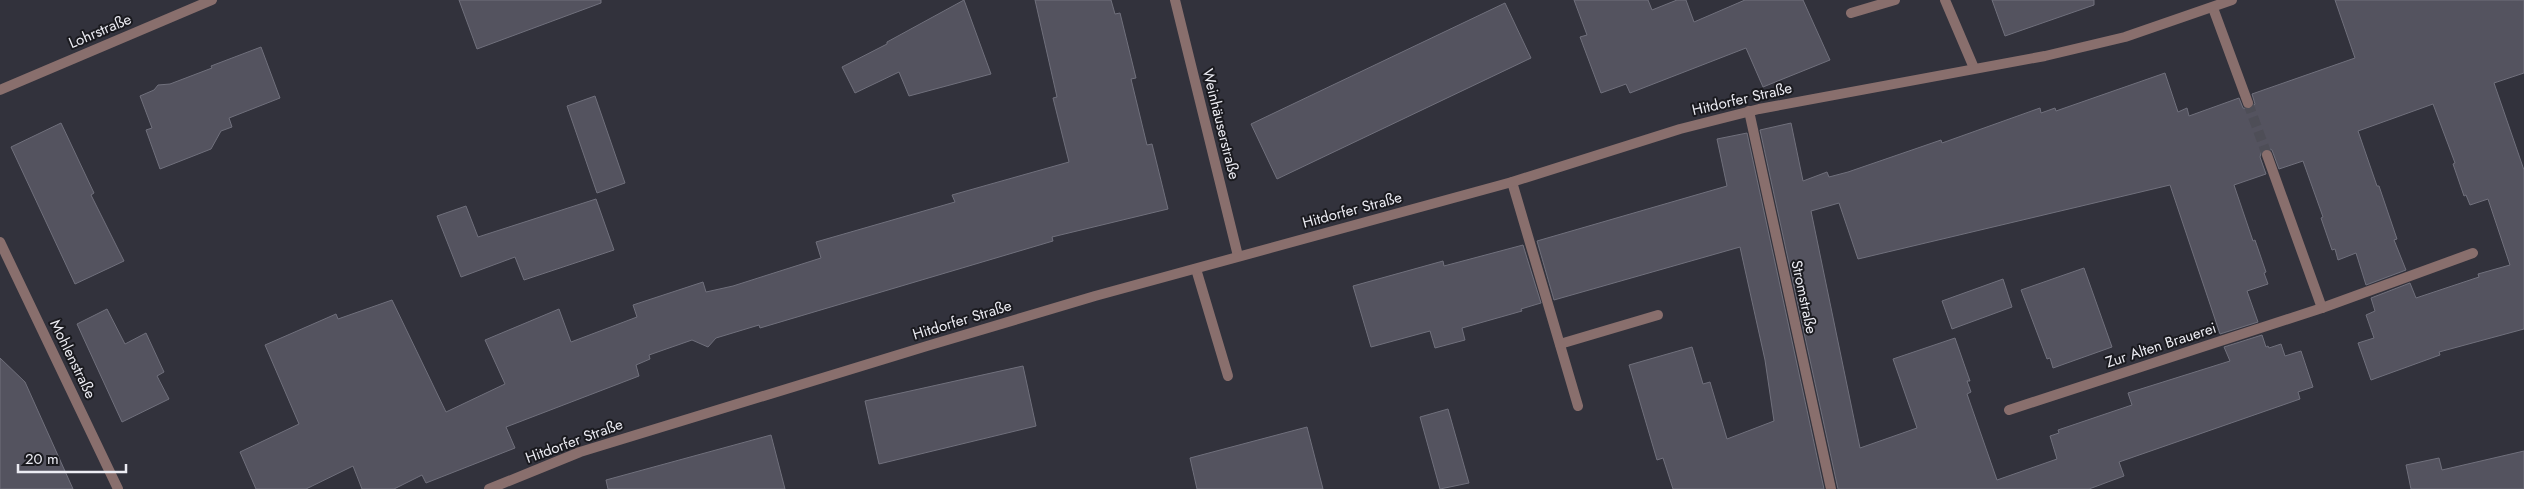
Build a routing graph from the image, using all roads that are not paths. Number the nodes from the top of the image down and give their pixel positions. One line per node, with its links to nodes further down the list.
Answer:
1 (212, 0): 9 (street, Lohrstraße)
2 (1175, 0): 16 (street, Weinhäuserstraße)
3 (1895, 0): 7 (street)
4 (1945, 0): 8 (street)
5 (2232, 0): 6 (street, Hitdorfer Straße)
6 (2213, 8): 8 (street, Hitdorfer Straße); 10 (street)
7 (1851, 13)
8 (1974, 68): 11 (street, Hitdorfer Straße)
9 (0, 90)
10 (2248, 103)
11 (1748, 111): 13 (street, Hitdorfer Straße); 26 (street, Stromstraße)
12 (2267, 155): 18 (street)
13 (1512, 182): 16 (street, Hitdorfer Straße); 20 (street)
14 (0, 242): 25 (street, Mohlenstraße)
15 (2473, 253): 18 (street, Zur Alten Brauerei)
16 (1238, 256): 17 (street, Hitdorfer Straße)
17 (1196, 268): 21 (street); 24 (street, Hitdorfer Straße)
18 (2322, 308): 23 (street, Zur Alten Brauerei)
19 (1658, 315): 20 (street)
20 (1560, 344): 22 (street)
21 (1228, 376)
22 (1578, 406)
23 (2009, 410)
24 (494, 488)
25 (118, 489)
26 (1831, 489)

